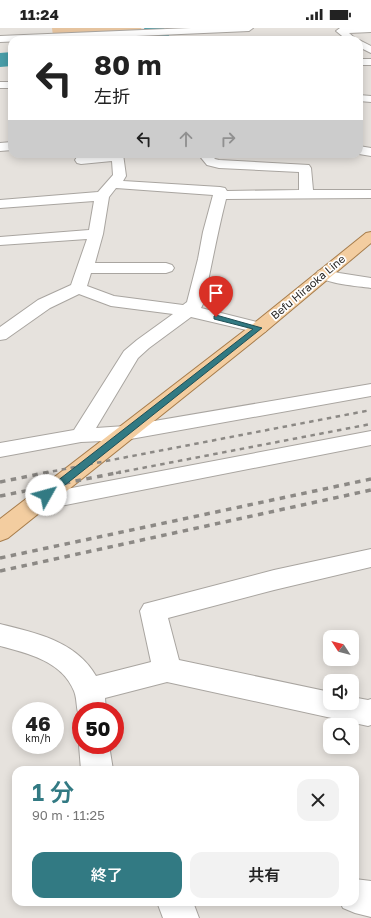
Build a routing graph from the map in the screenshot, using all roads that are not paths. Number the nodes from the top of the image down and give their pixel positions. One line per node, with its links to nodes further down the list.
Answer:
1 (249, 28): 3 (street)
2 (371, 29): 5 (street)
3 (149, 34): 4 (street)
4 (89, 36)
5 (346, 36)
6 (371, 99): 7 (street)
7 (363, 105)
8 (99, 158): 12 (street)
9 (117, 158): 14 (street)
10 (208, 158): 13 (street)
11 (284, 158): 13 (street)
12 (81, 160)
13 (283, 168): 17 (street)
14 (107, 190): 16 (street); 18 (street); 19 (street)
15 (371, 194): 17 (street)
16 (220, 195): 17 (street); 27 (street)
17 (306, 195)
18 (0, 204)
19 (96, 234): 21 (street); 22 (street)
20 (368, 240): 24 (main road, Befu Hiraoka Line)
21 (0, 241)
22 (86, 268): 23 (street); 26 (street)
23 (166, 268)
24 (324, 274): 25 (street); 28 (main road, Befu Hiraoka Line)
25 (371, 283)
26 (78, 288): 27 (street); 29 (street)
27 (186, 311): 28 (street); 32 (street)
28 (259, 328): 31 (main road, Befu Hiraoka Line)
29 (0, 335)
30 (371, 390): 31 (street)
31 (125, 433): 32 (street); 35 (main road, Befu Hiraoka Line)
32 (81, 435): 34 (street)
33 (371, 438): 35 (street)
34 (0, 450)
35 (35, 503): 36 (main road, Befu Hiraoka Line)
36 (0, 532)
37 (371, 558): 39 (street)
38 (0, 635): 40 (street)
39 (167, 670): 40 (street); 41 (street)
40 (90, 701)
41 (371, 712)
42 (95, 754): 43 (street)
43 (97, 766)
44 (359, 897): 45 (street)
45 (371, 899)
46 (176, 906): 47 (street)
47 (181, 918)

